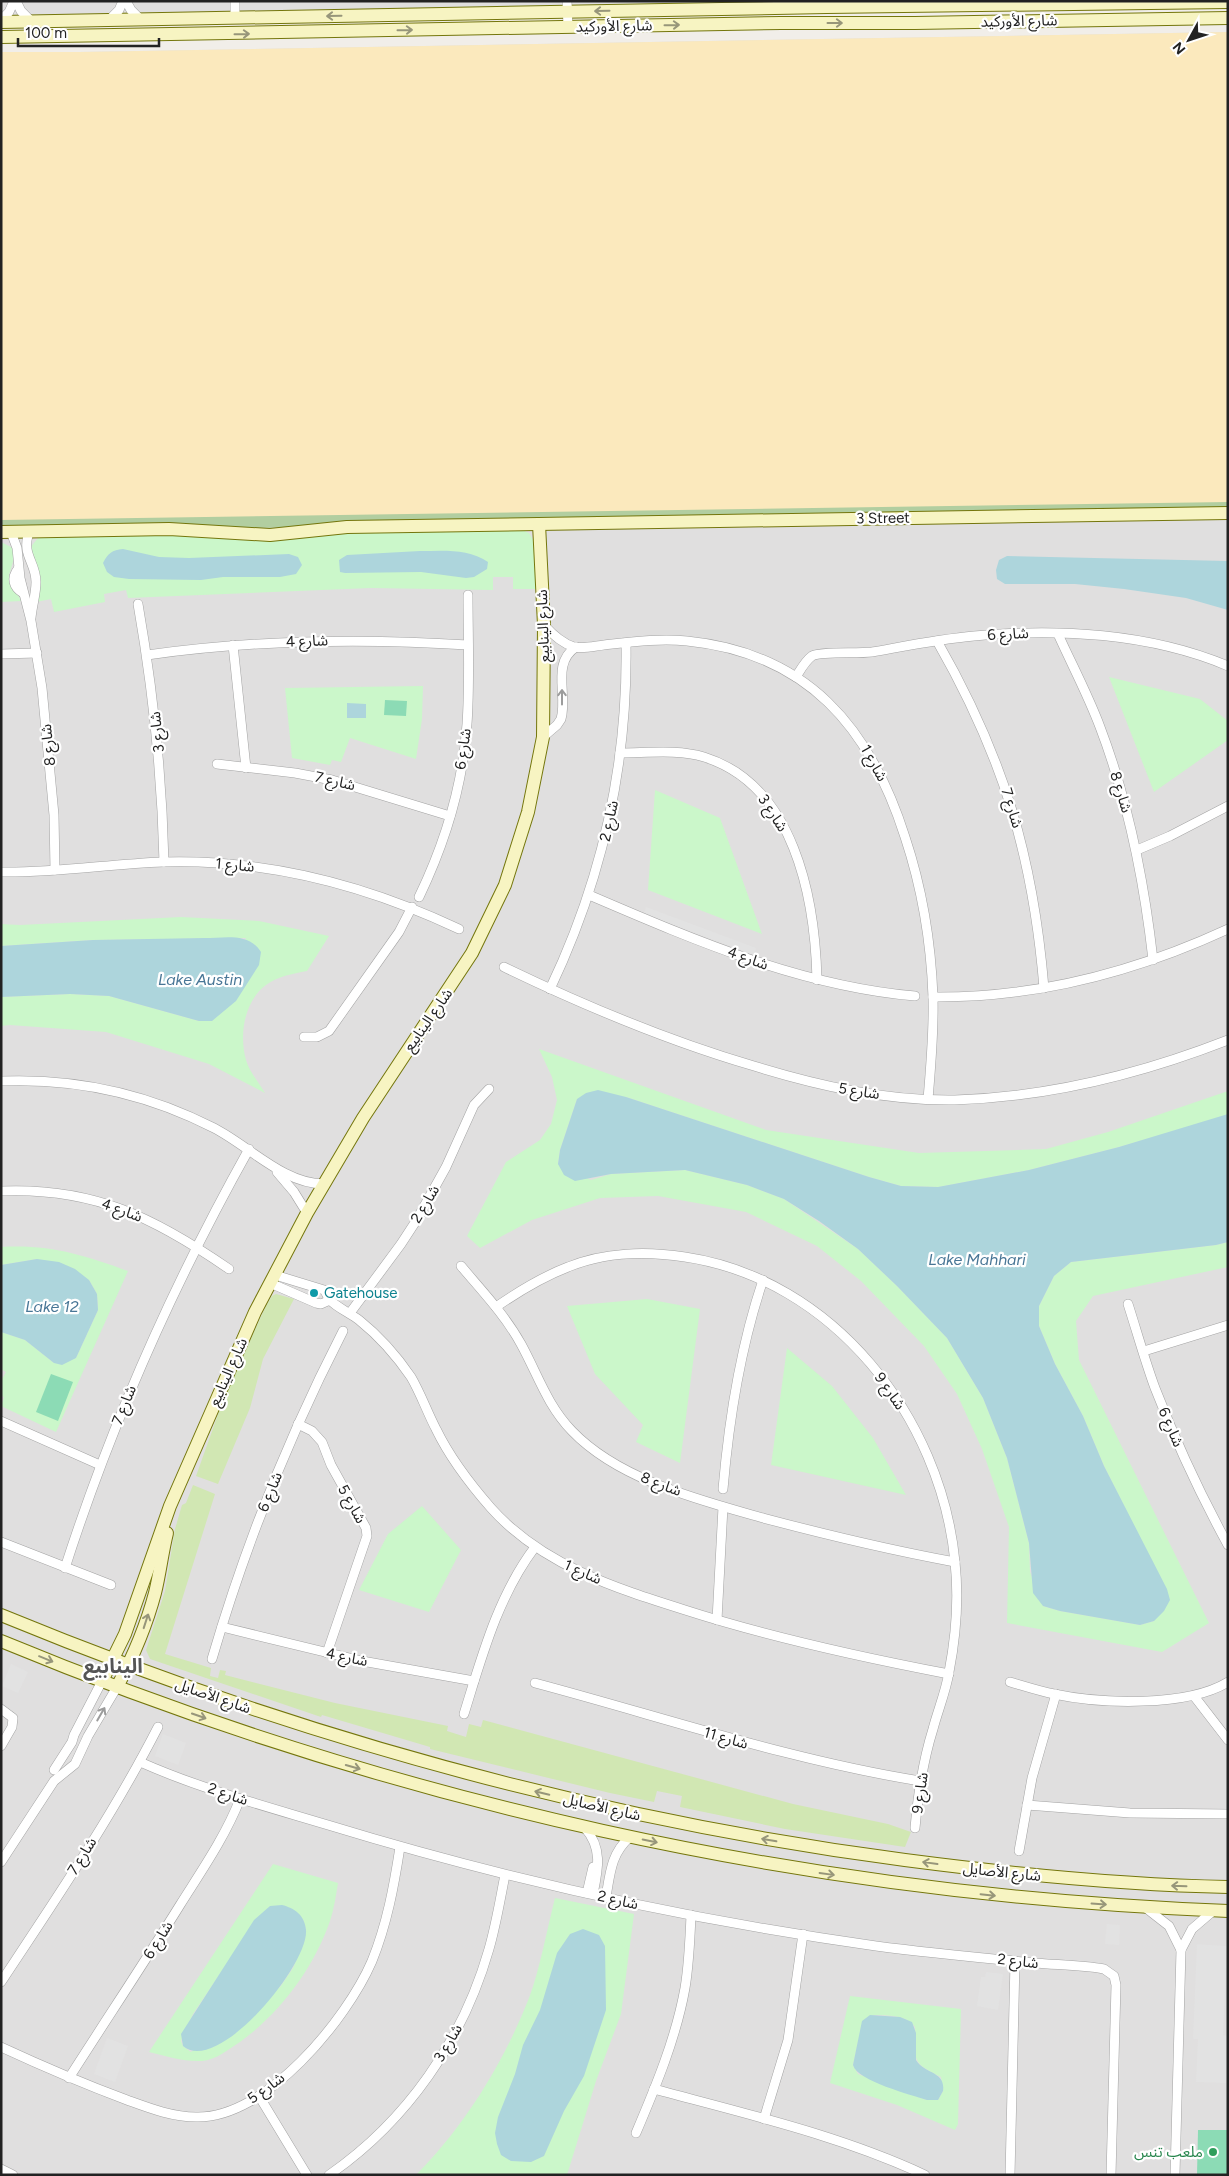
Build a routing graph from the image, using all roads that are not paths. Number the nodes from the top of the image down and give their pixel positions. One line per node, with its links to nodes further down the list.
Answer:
1 (15, 1): 12 (street); 13 (street)
2 (125, 1): 10 (street); 11 (street)
3 (235, 1): 8 (street)
4 (1214, 2): 5 (street, شارع الأوركيد); 6 (street, شارع الأوركيد)
5 (1228, 2)
6 (827, 4): 7 (street, شارع الأوركيد, one-way to 7); 14 (street)
7 (567, 7): 8 (street, شارع الأوركيد, one-way to 8); 15 (street)
8 (235, 18): 11 (street, شارع الأوركيد); 16 (street)
9 (1228, 18): 14 (street, شارع الأوركيد, one-way to 9)
10 (109, 20): 11 (street, شارع الأوركيد); 13 (street, شارع الأوركيد)
11 (141, 20)
12 (1, 21): 13 (street, شارع الأوركيد)
13 (31, 21)
14 (781, 23): 15 (street, شارع الأوركيد, one-way to 14)
15 (568, 27): 16 (street, شارع الأوركيد, one-way to 15)
16 (195, 34): 17 (street, شارع الأوركيد)
17 (1, 37)
18 (1228, 513): 19 (street, 3 Street)
19 (539, 524): 21 (street, 3 Street); 29 (street, شارع الينابيع)
20 (6, 532): 21 (street, 3 Street); 23 (street)
21 (29, 532): 22 (street, شارع 8)
22 (32, 567): 23 (street); 25 (street, شارع 8)
23 (19, 569): 24 (street)
24 (22, 592): 25 (street); 28 (street, شارع 8)
25 (35, 592): 28 (street, شارع 8)
26 (468, 594): 34 (street, شارع 6)
27 (138, 604): 38 (street, شارع 3)
28 (31, 621): 36 (street, شارع 8)
29 (544, 625): 35 (street); 41 (street, شارع الينابيع)
30 (1058, 634): 31 (street, شارع 6); 39 (street, شارع 6); 47 (street, شارع 8)
31 (937, 641): 40 (street, شارع 6); 59 (street, شارع 7)
32 (626, 643): 35 (street, شارع 1); 40 (street, شارع 1); 42 (street, شارع 2)
33 (233, 645): 34 (street, شارع 4); 38 (street, شارع 4); 44 (street)
34 (468, 645): 46 (street, شارع 6)
35 (576, 648): 41 (street, one-way to 35)
36 (36, 652): 37 (street); 49 (street, شارع 8)
37 (1, 654)
38 (147, 655): 48 (street, شارع 3)
39 (1228, 666)
40 (796, 677): 62 (street, شارع 1)
41 (542, 737): 70 (street, شارع الينابيع)
42 (620, 753): 51 (street, شارع 2); 58 (street, شارع 3)
43 (216, 764): 44 (street, شارع 7)
44 (246, 768): 46 (street, شارع 7)
45 (1228, 806): 47 (street)
46 (450, 816): 52 (street, شارع 6)
47 (1137, 850): 56 (street, شارع 8)
48 (164, 862): 49 (street, شارع 1); 53 (street, شارع 1)
49 (55, 870): 50 (street, شارع 1)
50 (1, 872)
51 (589, 895): 58 (street, شارع 4); 60 (street, شارع 2)
52 (419, 896)
53 (412, 908): 54 (street, شارع 1); 63 (street)
54 (459, 929)
55 (1228, 930): 56 (street)
56 (1153, 960): 59 (street)
57 (504, 967): 60 (street, شارع 5)
58 (817, 980): 61 (street, شارع 4)
59 (1044, 988): 62 (street)
60 (550, 989): 67 (street, شارع 5)
61 (915, 996)
62 (933, 997): 67 (street, شارع 1)
63 (304, 1037)
64 (1228, 1040): 67 (street, شارع 5)
65 (1, 1081): 68 (street)
66 (490, 1089): 81 (street, شارع 2)
67 (928, 1098)
68 (248, 1149): 69 (street); 73 (street)
69 (266, 1161): 70 (street); 72 (street)
70 (324, 1184): 72 (street, شارع الينابيع)
71 (1, 1191): 73 (street, شارع 4)
72 (306, 1213): 76 (street, شارع الينابيع)
73 (196, 1247): 75 (street, شارع 4); 87 (street, شارع 7)
74 (461, 1266): 80 (street, شارع 8)
75 (229, 1270)
76 (273, 1279): 78 (street, شارع 1); 78 (street); 88 (street, شارع الينابيع)
77 (763, 1280): 80 (street, شارع 9); 89 (street); 94 (street, شارع 9)
78 (330, 1300): 81 (street, شارع 1)
79 (1128, 1304): 84 (street, شارع 6)
80 (496, 1307): 90 (street, شارع 8)
81 (350, 1313): 93 (street, شارع 1)
82 (1228, 1325): 84 (street)
83 (343, 1331): 86 (street, شارع 6)
84 (1144, 1351): 92 (street, شارع 6)
85 (1, 1421): 87 (street)
86 (298, 1424): 99 (street, شارع 6); 101 (street, شارع 5)
87 (100, 1465): 95 (street, شارع 7)
88 (182, 1480): 103 (street, شارع الينابيع); 104 (street, شارع الينابيع, one-way to 88)
89 (723, 1490)
90 (723, 1507): 94 (street, شارع 8); 98 (street)
91 (1, 1542): 95 (street)
92 (1228, 1544)
93 (535, 1547): 98 (street, شارع 1); 107 (street)
94 (955, 1562): 105 (street, شارع 9)
95 (65, 1568): 96 (street)
96 (111, 1585)
97 (1, 1616): 103 (street, شارع الأصايل)
98 (717, 1620): 105 (street, شارع 1)
99 (222, 1627): 101 (street, شارع 4); 102 (street, شارع 6)
100 (1, 1641): 106 (street, شارع الأصايل, one-way to 106)
101 (327, 1653): 107 (street, شارع 4)
102 (212, 1659)
103 (113, 1660): 104 (street, شارع الأصايل); 106 (street, شارع الينابيع)
104 (128, 1666): 111 (street, شارع الينابيع); 136 (street, شارع الأصايل, one-way to 104)
105 (949, 1674): 123 (street, شارع 9)
106 (102, 1681): 111 (street, شارع الأصايل); 117 (street, شارع الينابيع)
107 (474, 1681): 115 (street)
108 (1010, 1682): 112 (street)
109 (1228, 1682): 113 (street)
110 (535, 1683): 123 (street, شارع 11)
111 (117, 1687): 119 (street, شارع الينابيع, one-way to 111); 127 (street, شارع الأصايل, one-way to 127)
112 (1056, 1694): 113 (street); 125 (street)
113 (1194, 1696): 118 (street)
114 (1, 1709): 120 (street)
115 (464, 1714)
116 (158, 1727): 121 (street, شارع 7)
117 (74, 1735): 119 (street); 122 (street, شارع الينابيع)
118 (1228, 1740)
119 (85, 1742): 122 (street, شارع الينابيع)
120 (1, 1746)
121 (140, 1762): 124 (street, شارع 2); 146 (street, شارع 7)
122 (54, 1781): 134 (street, شارع الينابيع)
123 (920, 1781): 128 (street, شارع 9)
124 (240, 1798): 130 (street, شارع 2); 148 (street, شارع 6)
125 (1027, 1805): 126 (street); 131 (street)
126 (1228, 1814)
127 (585, 1828): 129 (street, شارع الأصايل); 132 (street)
128 (915, 1828)
129 (630, 1837): 133 (street); 139 (street, شارع الأصايل, one-way to 139)
130 (400, 1847): 135 (street, شارع 2); 150 (street, شارع 5)
131 (1019, 1851)
132 (598, 1855): 133 (street); 137 (street)
133 (614, 1859): 138 (street)
134 (1, 1862)
135 (505, 1875): 137 (street, شارع 2); 156 (street, شارع 3)
136 (1228, 1887)
137 (590, 1894): 138 (street, شارع 2)
138 (606, 1897): 142 (street, شارع 2)
139 (1146, 1908): 140 (street, شارع الأصايل); 144 (street)
140 (1213, 1911): 141 (street, شارع الأصايل); 144 (street)
141 (1228, 1912)
142 (690, 1915): 143 (street, شارع 2); 149 (street)
143 (803, 1934): 145 (street, شارع 2); 151 (street)
144 (1181, 1950): 160 (street)
145 (1015, 1961): 158 (street); 159 (street, شارع 2)
146 (1, 1982)
147 (1, 2047): 148 (street, شارع 5)
148 (70, 2078): 150 (street, شارع 5)
149 (654, 2089): 151 (street); 152 (street)
150 (259, 2096): 155 (street)
151 (764, 2119): 157 (street)
152 (636, 2133)
153 (1, 2169): 154 (street)
154 (13, 2175)
155 (307, 2175)
156 (329, 2175)
157 (925, 2175)
158 (1010, 2175)
159 (1111, 2175)
160 (1175, 2175)

